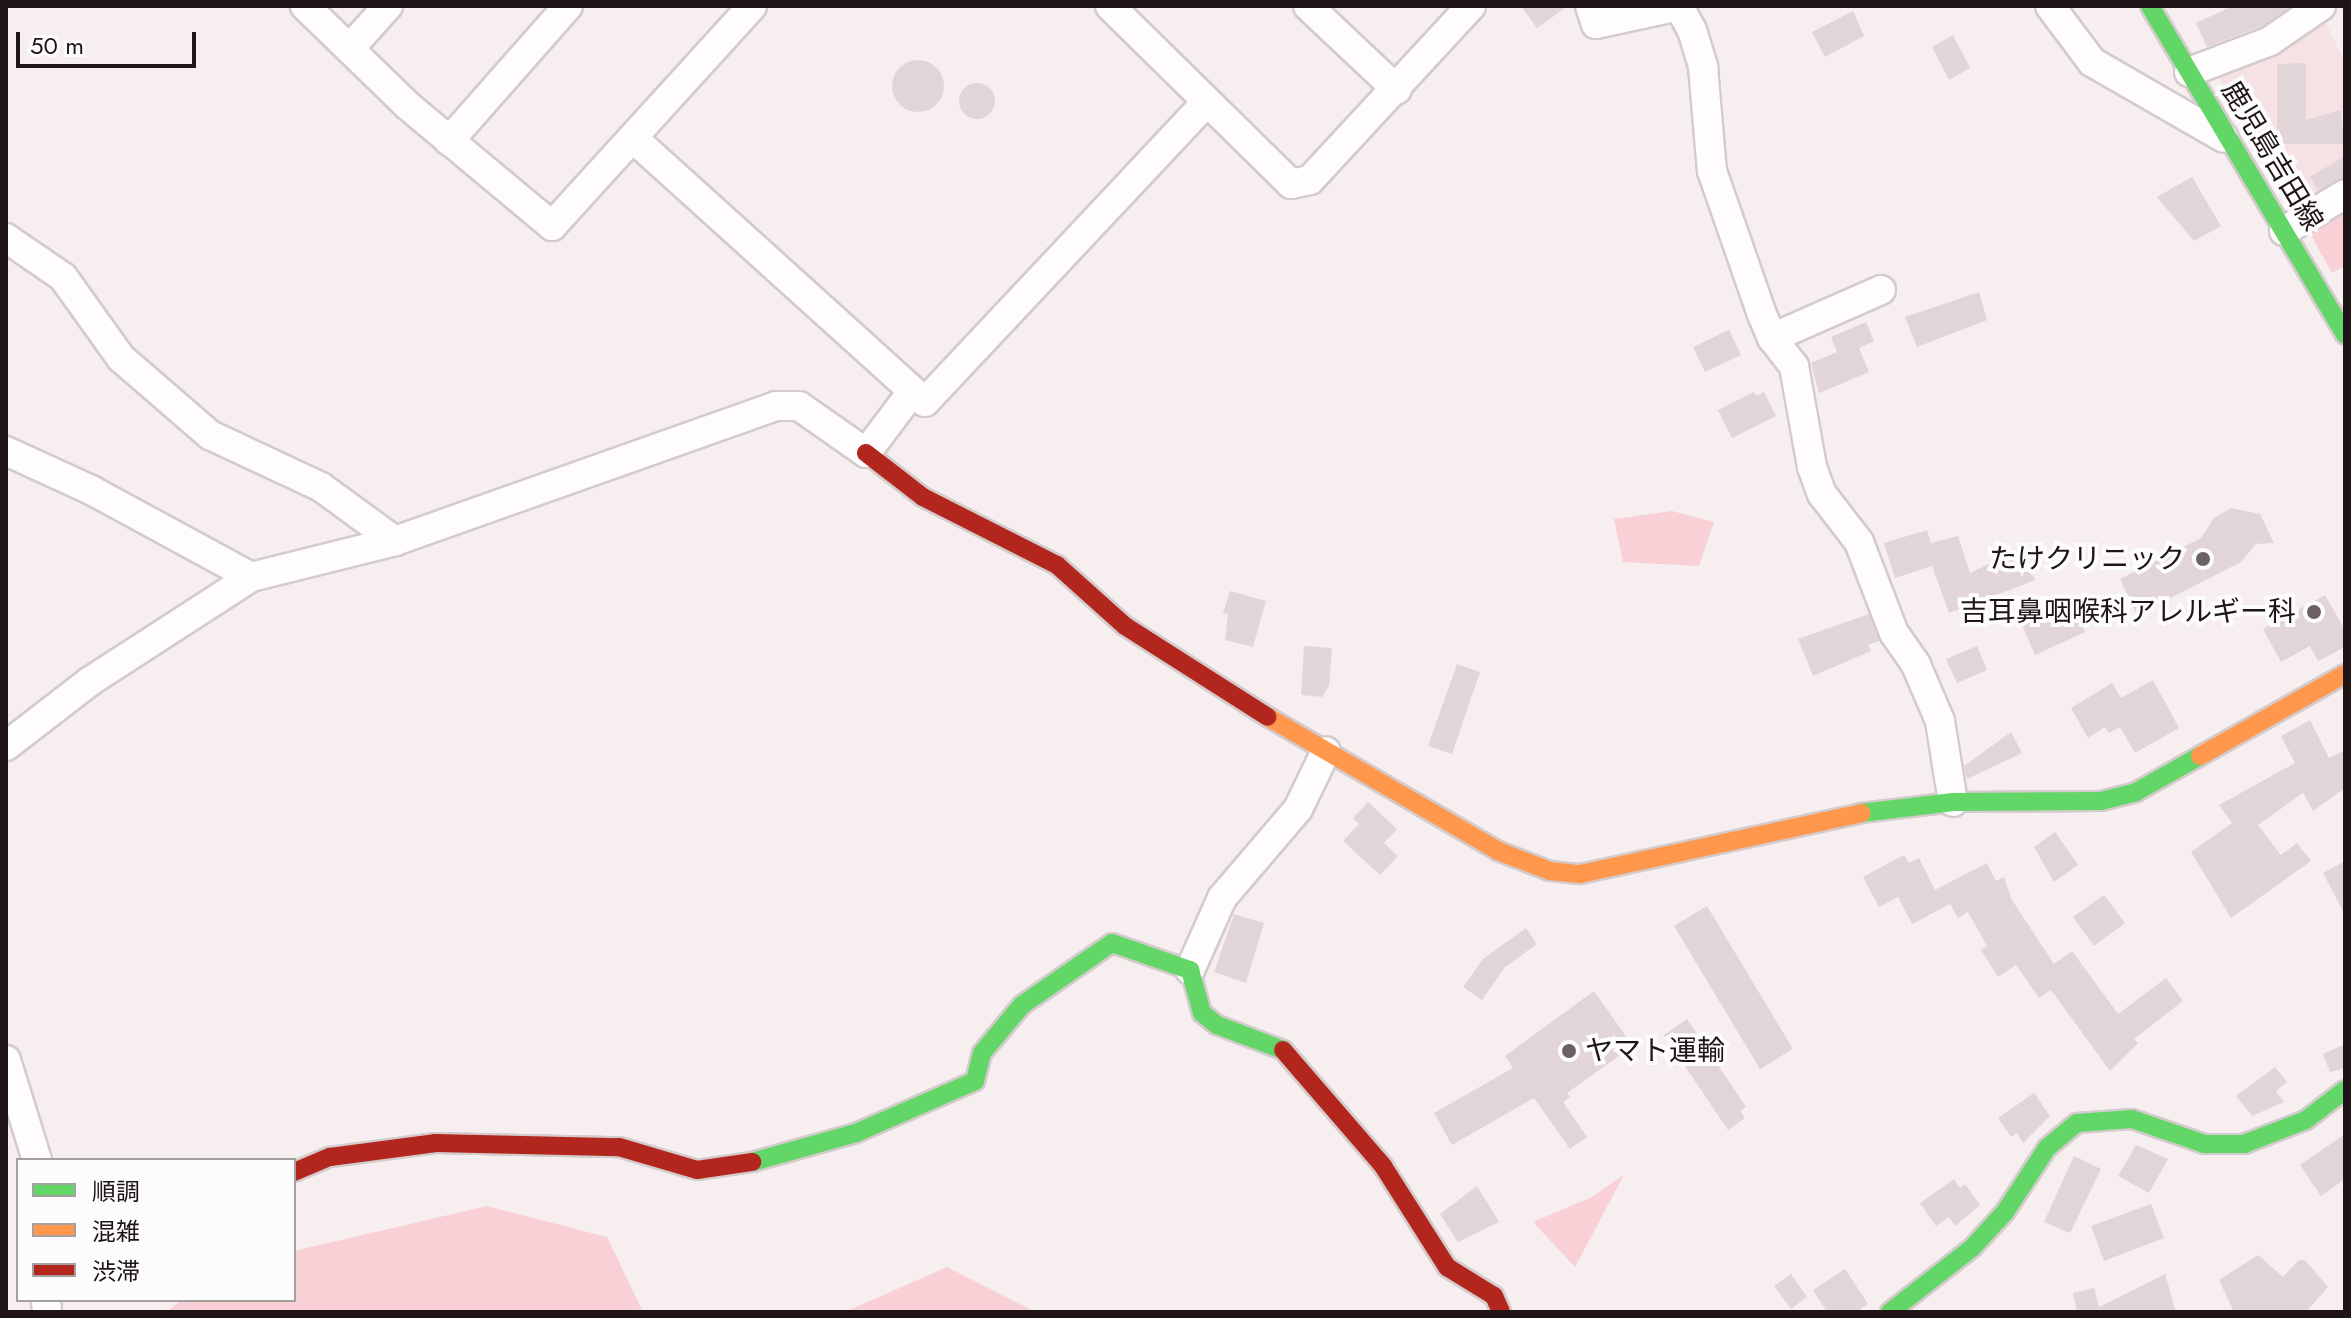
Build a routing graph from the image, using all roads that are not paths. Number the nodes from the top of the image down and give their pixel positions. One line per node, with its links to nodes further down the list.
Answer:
1 (305, 6): 12 (street)
2 (388, 6): 12 (street)
3 (568, 6): 17 (street)
4 (752, 6): 16 (street)
5 (1110, 6): 15 (street)
6 (1308, 6): 14 (street)
7 (1471, 6): 14 (street)
8 (1590, 6): 24 (street)
9 (2050, 6): 18 (street)
10 (2150, 6): 13 (street, 鹿児島吉田線)
11 (2321, 6): 13 (street)
12 (350, 48): 17 (street)
13 (2189, 72): 18 (street, 鹿児島吉田線)
14 (1397, 90): 15 (street)
15 (1207, 102): 25 (street)
16 (634, 139): 17 (street); 25 (street)
17 (449, 141)
18 (2231, 142): 20 (street, 鹿児島吉田線)
19 (2345, 194): 20 (street)
20 (2284, 231): 23 (street, 鹿児島吉田線)
21 (6, 238): 28 (street)
22 (1881, 290): 24 (street)
23 (2345, 334)
24 (1772, 338): 33 (street)
25 (912, 392): 27 (street)
26 (6, 451): 29 (street)
27 (866, 453): 28 (street); 32 (street)
28 (395, 541): 29 (street)
29 (251, 577): 31 (street)
30 (2345, 674): 33 (street)
31 (6, 746)
32 (1326, 751): 33 (street); 34 (street)
33 (1953, 802)
34 (1190, 970): 38 (street); 39 (street)
35 (6, 1060): 37 (street)
36 (2345, 1090): 40 (street)
37 (36, 1158)
38 (296, 1171)
39 (1501, 1312)
40 (1890, 1312)

